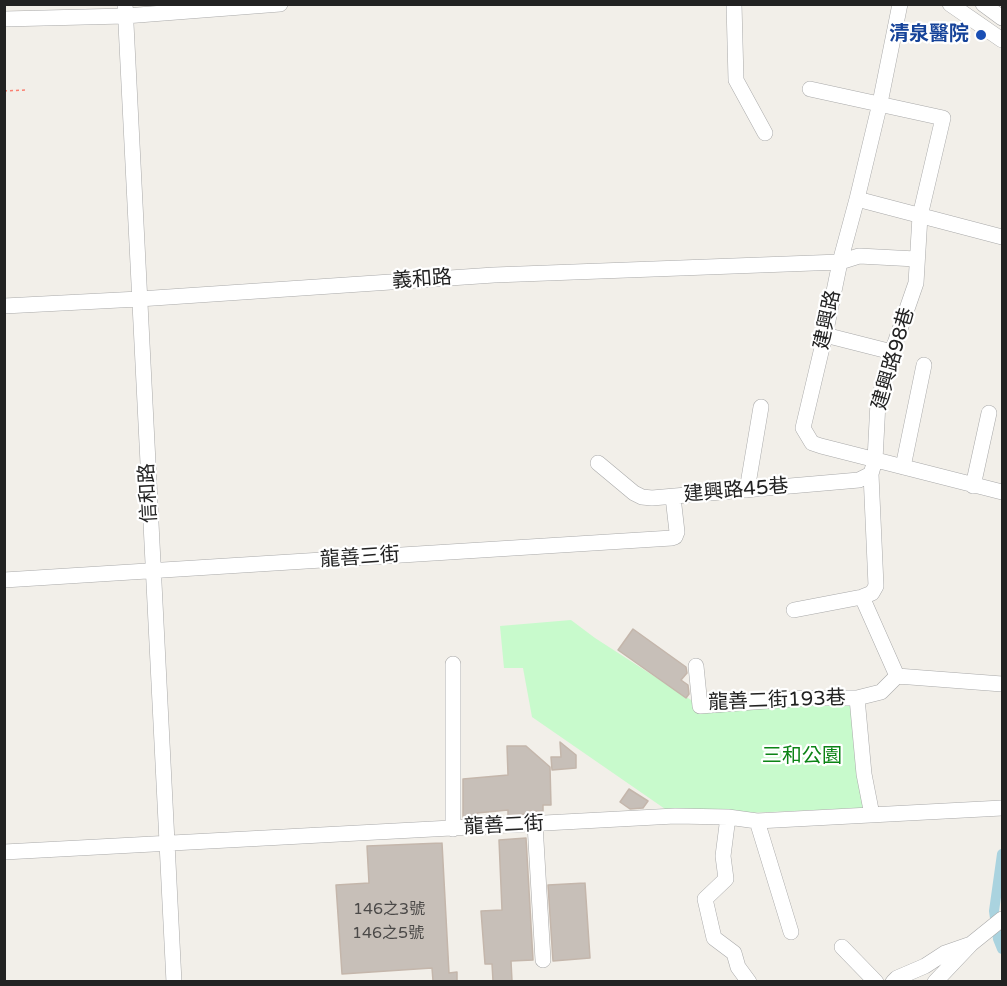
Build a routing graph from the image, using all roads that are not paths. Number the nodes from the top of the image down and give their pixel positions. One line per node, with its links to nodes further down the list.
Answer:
1 (280, 4): 6 (street)
2 (734, 4): 13 (street)
3 (900, 4): 12 (street, 建興路)
4 (950, 4): 10 (street)
5 (983, 4): 8 (street)
6 (125, 10): 7 (street); 19 (street, 信和路)
7 (70, 11): 9 (street)
8 (1002, 18)
9 (4, 19)
10 (1002, 40)
11 (810, 89): 12 (street)
12 (880, 103): 14 (street, 建興路); 15 (street, 建興路98巷)
13 (765, 133)
14 (857, 199): 15 (street); 18 (street, 建興路)
15 (920, 216): 16 (street); 17 (street, 建興路98巷)
16 (1002, 237)
17 (916, 259): 18 (street); 22 (street, 建興路98巷)
18 (840, 262): 19 (street, 義和路); 21 (street, 建興路)
19 (139, 299): 20 (street, 義和路); 33 (street, 信和路)
20 (4, 306)
21 (825, 335): 22 (street); 27 (street, 建興路)
22 (892, 351): 27 (street, 建興路98巷)
23 (924, 364): 28 (street)
24 (761, 407): 30 (street)
25 (989, 413): 29 (street)
26 (598, 463): 32 (street, 建興路45巷)
27 (873, 467): 28 (street, 建興路); 30 (street, 建興路45巷); 35 (street)
28 (903, 467): 29 (street, 建興路)
29 (973, 486): 31 (street, 建興路)
30 (747, 490): 32 (street, 建興路45巷)
31 (1002, 492)
32 (673, 497): 33 (street, 龍善三街)
33 (153, 571): 34 (street, 龍善三街); 48 (street, 信和路)
34 (4, 580)
35 (862, 597): 36 (street); 39 (street)
36 (794, 610)
37 (453, 664): 47 (street)
38 (696, 666): 41 (street, 龍善二街193巷)
39 (897, 676): 40 (street); 41 (street, 龍善二街193巷)
40 (1002, 684)
41 (857, 698): 43 (street, 龍善二街193巷)
42 (1002, 808): 43 (street, 龍善二街)
43 (872, 815): 45 (street, 龍善二街)
44 (728, 817): 45 (street, 龍善二街); 46 (street, 龍善二街); 56 (street)
45 (757, 821): 51 (street)
46 (535, 824): 47 (street, 龍善二街); 54 (street)
47 (453, 829): 48 (street, 龍善二街)
48 (167, 843): 49 (street, 龍善二街); 55 (street, 信和路)
49 (4, 852)
50 (999, 922): 52 (street)
51 (792, 932)
52 (971, 944): 58 (street); 59 (street)
53 (842, 947): 57 (street)
54 (543, 960)
55 (174, 981)
56 (749, 981)
57 (876, 981)
58 (893, 981)
59 (935, 981)

